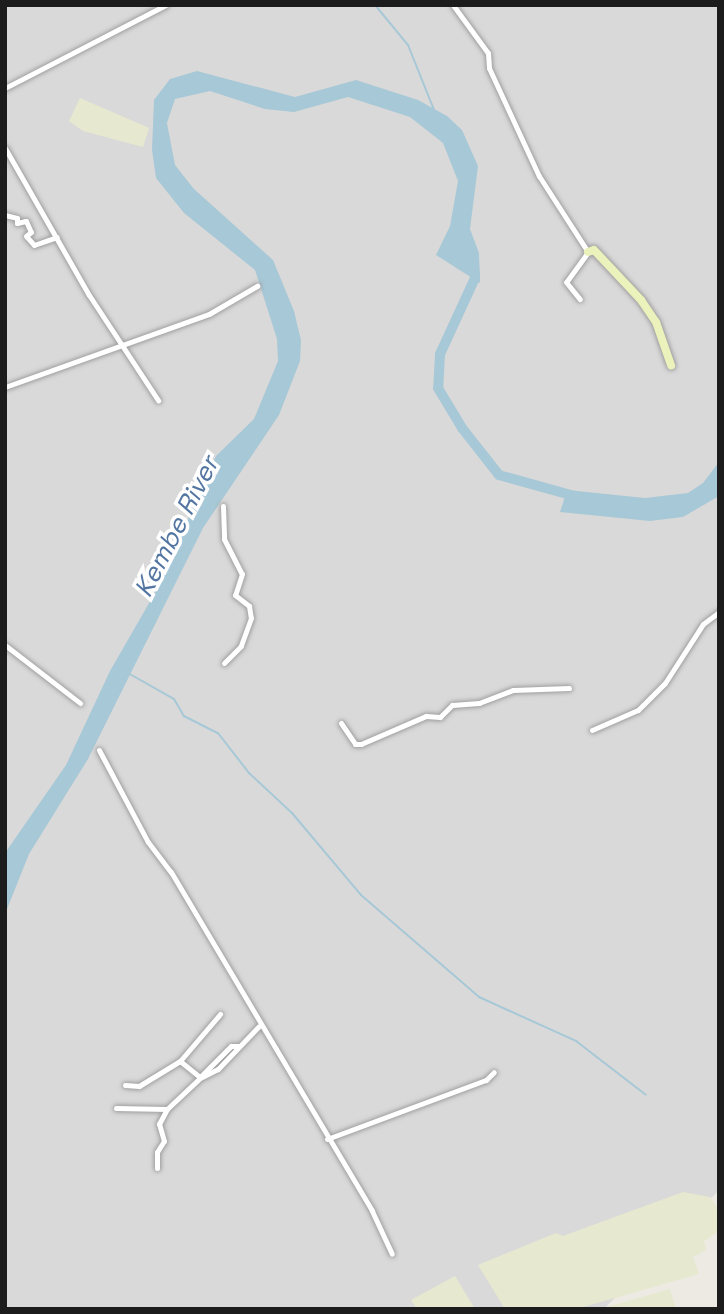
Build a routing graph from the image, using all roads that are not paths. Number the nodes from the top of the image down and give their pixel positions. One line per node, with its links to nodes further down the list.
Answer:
1 (166, 5): 3 (street)
2 (453, 5): 7 (street)
3 (5, 88)
4 (5, 148): 6 (street)
5 (5, 215): 6 (street)
6 (57, 237): 10 (street)
7 (588, 252): 9 (street); 11 (street)
8 (257, 286): 10 (street)
9 (580, 299)
10 (124, 344): 12 (street); 13 (street)
11 (671, 365)
12 (5, 387)
13 (158, 400)
14 (223, 506): 17 (street)
15 (719, 612): 21 (street)
16 (5, 645): 19 (street)
17 (224, 663)
18 (569, 688): 20 (street)
19 (80, 703)
20 (341, 723)
21 (592, 730)
22 (99, 750): 24 (street)
23 (220, 1014): 25 (street)
24 (259, 1026): 27 (street); 31 (street)
25 (180, 1061): 27 (street); 28 (street)
26 (494, 1072): 31 (street)
27 (200, 1077): 30 (street)
28 (125, 1085)
29 (116, 1108): 30 (street)
30 (167, 1109): 32 (street)
31 (327, 1139): 33 (street)
32 (157, 1168)
33 (392, 1254)

